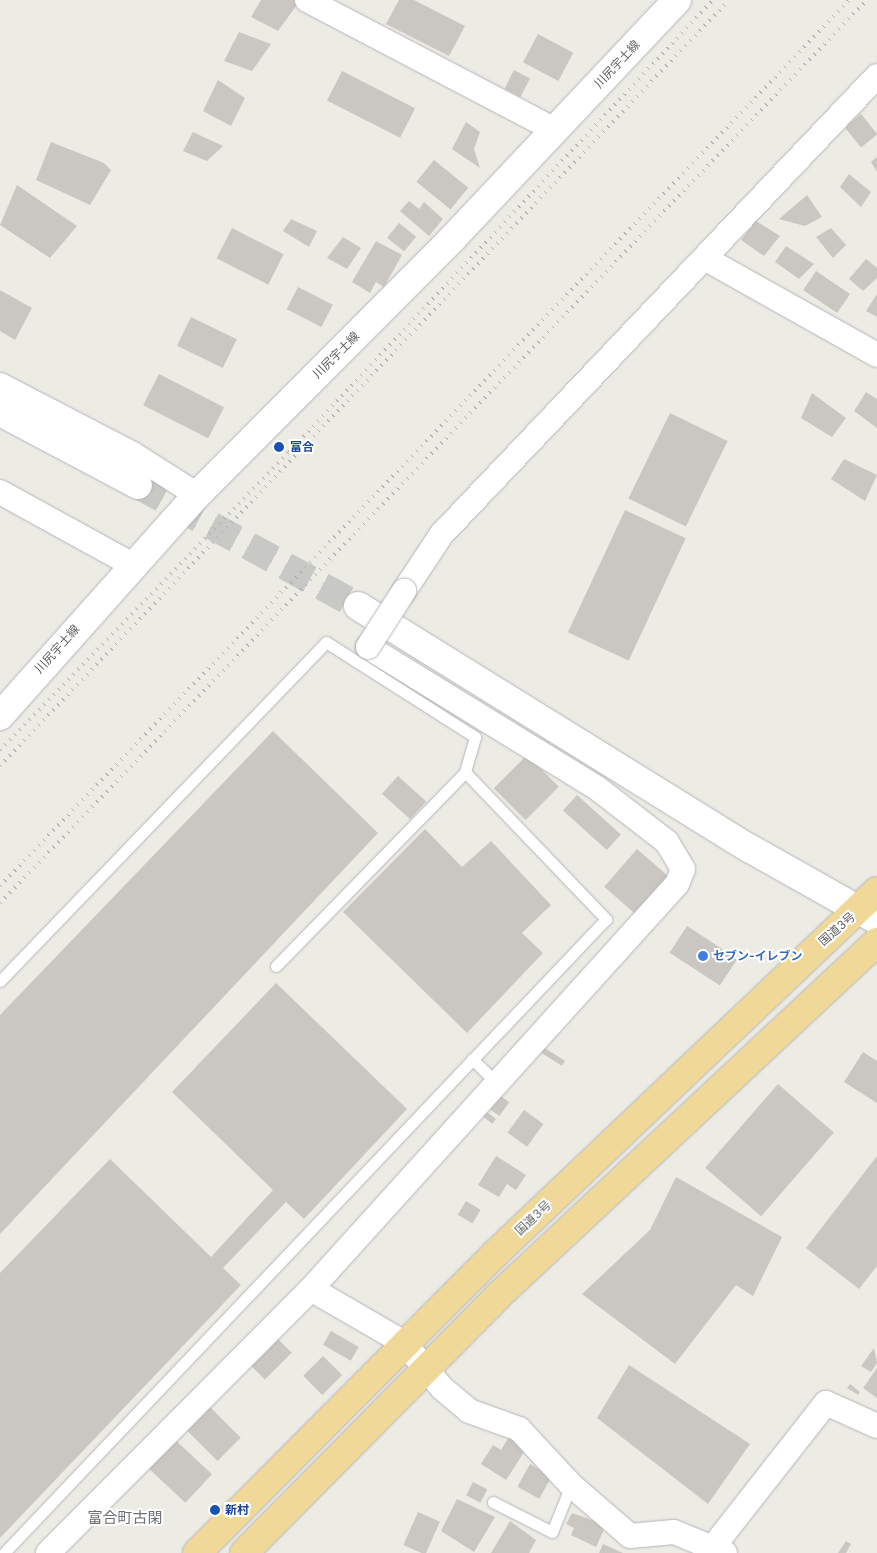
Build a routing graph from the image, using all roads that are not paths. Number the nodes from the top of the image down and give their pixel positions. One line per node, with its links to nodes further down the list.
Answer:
1 (308, 0): 4 (street)
2 (677, 0): 4 (main road, 川尻宇土線)
3 (877, 76): 5 (street)
4 (555, 130): 11 (main road, 川尻宇土線)
5 (706, 259): 6 (street); 22 (street, bridge)
6 (877, 355)
7 (0, 384): 11 (street)
8 (0, 412): 9 (main road)
9 (138, 485)
10 (0, 492): 12 (street)
11 (197, 494): 12 (main road, 川尻宇土線)
12 (133, 565): 14 (main road, 川尻宇土線)
13 (358, 606): 17 (main road)
14 (0, 716)
15 (465, 772): 19 (lane); 20 (lane); 21 (lane)
16 (877, 891): 17 (highway, 国道3号)
17 (868, 915): 24 (highway, 国道3号)
18 (877, 942): 25 (highway)
19 (276, 966)
20 (0, 981)
21 (472, 1059): 22 (lane); 30 (lane)
22 (497, 1083): 23 (street)
23 (311, 1289): 24 (street); 31 (street)
24 (404, 1343): 25 (street); 32 (highway, 国道3号)
25 (427, 1367): 27 (street); 33 (highway)
26 (877, 1426): 29 (street)
27 (571, 1485): 28 (lane); 29 (street)
28 (493, 1502)
29 (719, 1550)
30 (4, 1553)
31 (48, 1553)
32 (197, 1553)
33 (244, 1553)

